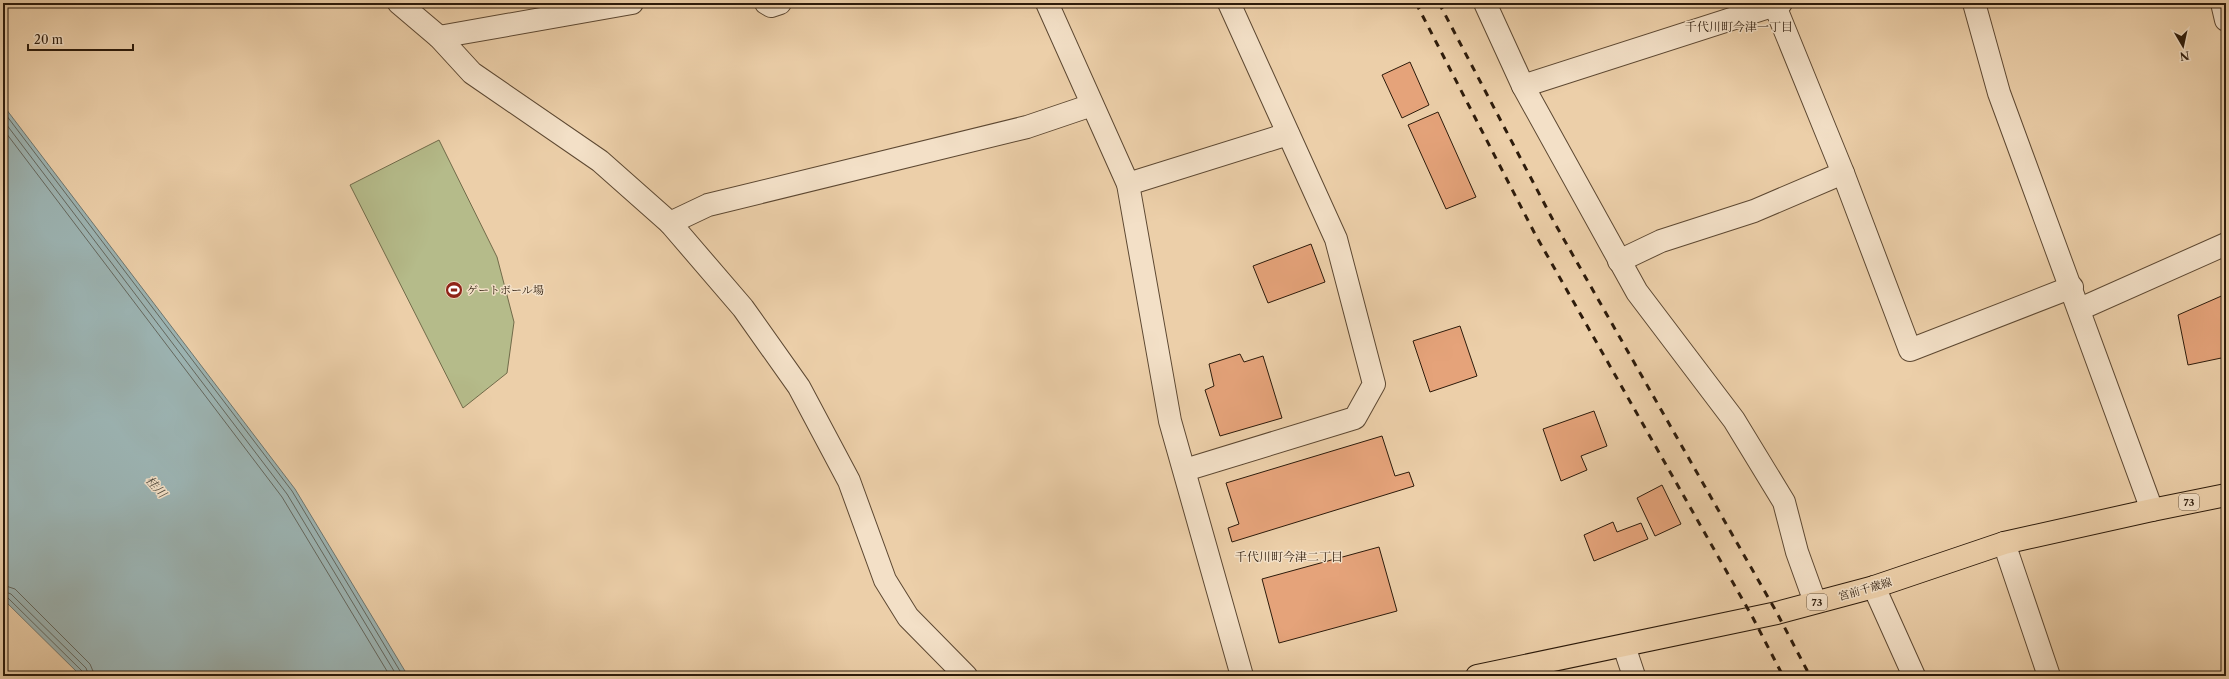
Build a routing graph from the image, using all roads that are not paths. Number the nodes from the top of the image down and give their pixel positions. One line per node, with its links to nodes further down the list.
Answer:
1 (399, 3): 12 (street)
2 (632, 3): 12 (street)
3 (766, 3): 4 (street)
4 (780, 3)
5 (1047, 3): 14 (street)
6 (1229, 3): 15 (street)
7 (1485, 3): 13 (street)
8 (1974, 3): 21 (street)
9 (2222, 3): 11 (street)
10 (1778, 5): 13 (street); 16 (street)
11 (2226, 20)
12 (439, 37): 18 (street)
13 (1523, 86): 20 (street)
14 (1092, 105): 17 (street); 18 (street)
15 (1288, 134): 17 (street); 23 (street)
16 (1843, 173): 20 (street); 21 (street)
17 (1128, 184): 23 (street)
18 (670, 223): 30 (street)
19 (2226, 244): 22 (street)
20 (1619, 261): 28 (street)
21 (2072, 287): 22 (street)
22 (2080, 309): 25 (street)
23 (1185, 470): 31 (street)
24 (2226, 495): 25 (main road, 宮前千歳線 / 73)
25 (2152, 510): 26 (main road, 宮前千歳線 / 73)
26 (2004, 543): 27 (main road, 宮前千歳線 / 73); 35 (street)
27 (1874, 587): 28 (main road, 宮前千歳線 / 73); 34 (street)
28 (1815, 602): 29 (main road, 宮前千歳線 / 73)
29 (1624, 646): 32 (main road, 宮前千歳線 / 73); 33 (street)
30 (966, 676)
31 (1242, 676)
32 (1477, 676)
33 (1634, 676)
34 (1914, 676)
35 (2049, 676)

